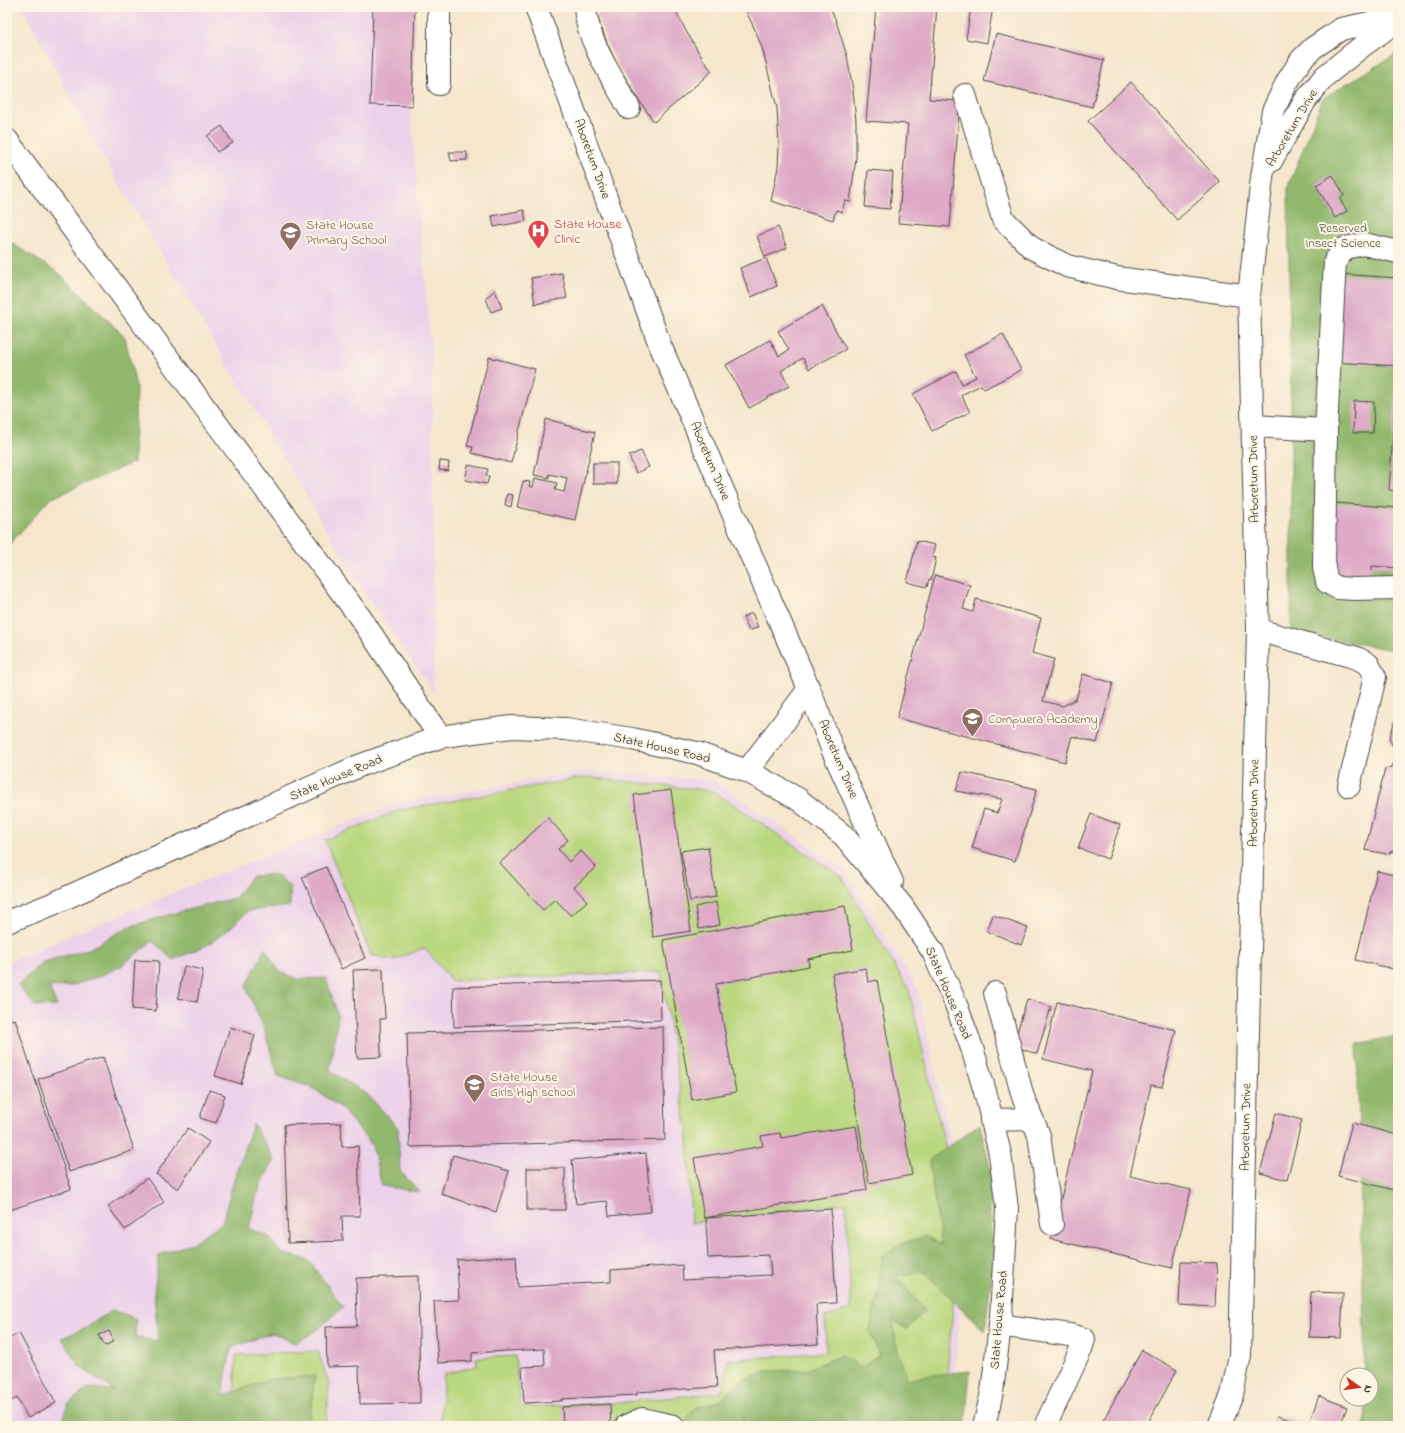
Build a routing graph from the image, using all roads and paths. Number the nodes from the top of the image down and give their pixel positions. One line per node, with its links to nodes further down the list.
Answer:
1 (439, 7): 6 (street)
2 (536, 7): 17 (street, Aboretum Drive)
3 (585, 7): 8 (street)
4 (1398, 17): 10 (street, Arboretum Drive)
5 (1398, 20): 10 (street, Arboretum Drive)
6 (439, 84)
7 (965, 95): 12 (street)
8 (629, 108)
9 (7, 140): 18 (street)
10 (1262, 178): 12 (street, Arboretum Drive)
11 (1398, 252): 14 (street)
12 (1249, 296): 13 (street, Arboretum Drive)
13 (1253, 426): 14 (street); 16 (street, Arboretum Drive)
14 (1326, 430): 15 (street)
15 (1398, 588)
16 (1258, 630): 20 (street); 32 (street, Arboretum Drive)
17 (809, 689): 19 (street); 21 (street, Aboretum Drive)
18 (440, 737): 19 (street, State House Road); 22 (street, State House Road)
19 (747, 771): 21 (street, State House Road)
20 (1349, 786)
21 (903, 907): 25 (street, State House Road)
22 (7, 922)
23 (995, 993): 24 (street)
24 (1032, 1119): 25 (street); 26 (street)
25 (992, 1120): 27 (street, State House Road)
26 (1052, 1224)
27 (1000, 1325): 28 (street); 31 (street, State House Road)
28 (1047, 1422)
29 (626, 1426): 30 (street)
30 (673, 1426)
31 (984, 1426)
32 (1219, 1426)

